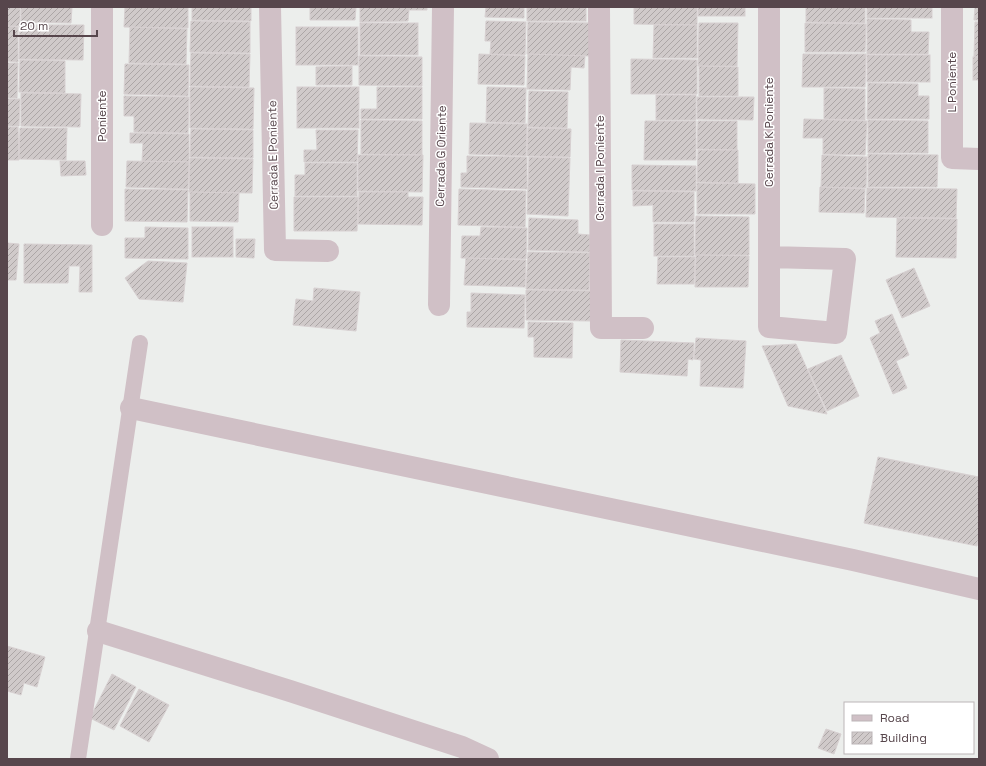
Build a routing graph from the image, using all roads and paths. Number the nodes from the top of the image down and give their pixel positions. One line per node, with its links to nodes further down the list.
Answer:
1 (102, 7): 8 (street, Poniente)
2 (270, 7): 9 (street, Cerrada E Poniente)
3 (442, 7): 11 (street, Cerrada G Oriente)
4 (599, 7): 12 (street, Cerrada I Poniente)
5 (769, 7): 10 (street, Cerrada K Poniente)
6 (952, 7): 7 (street, L Poniente)
7 (979, 159)
8 (102, 226)
9 (328, 251)
10 (769, 256): 10 (street, Cerrada K Poniente)
11 (438, 304)
12 (643, 328)
13 (140, 343): 14 (lane)
14 (131, 408): 15 (street); 16 (lane)
15 (979, 589)
16 (98, 631): 17 (lane); 18 (street)
17 (78, 759)
18 (488, 759)

